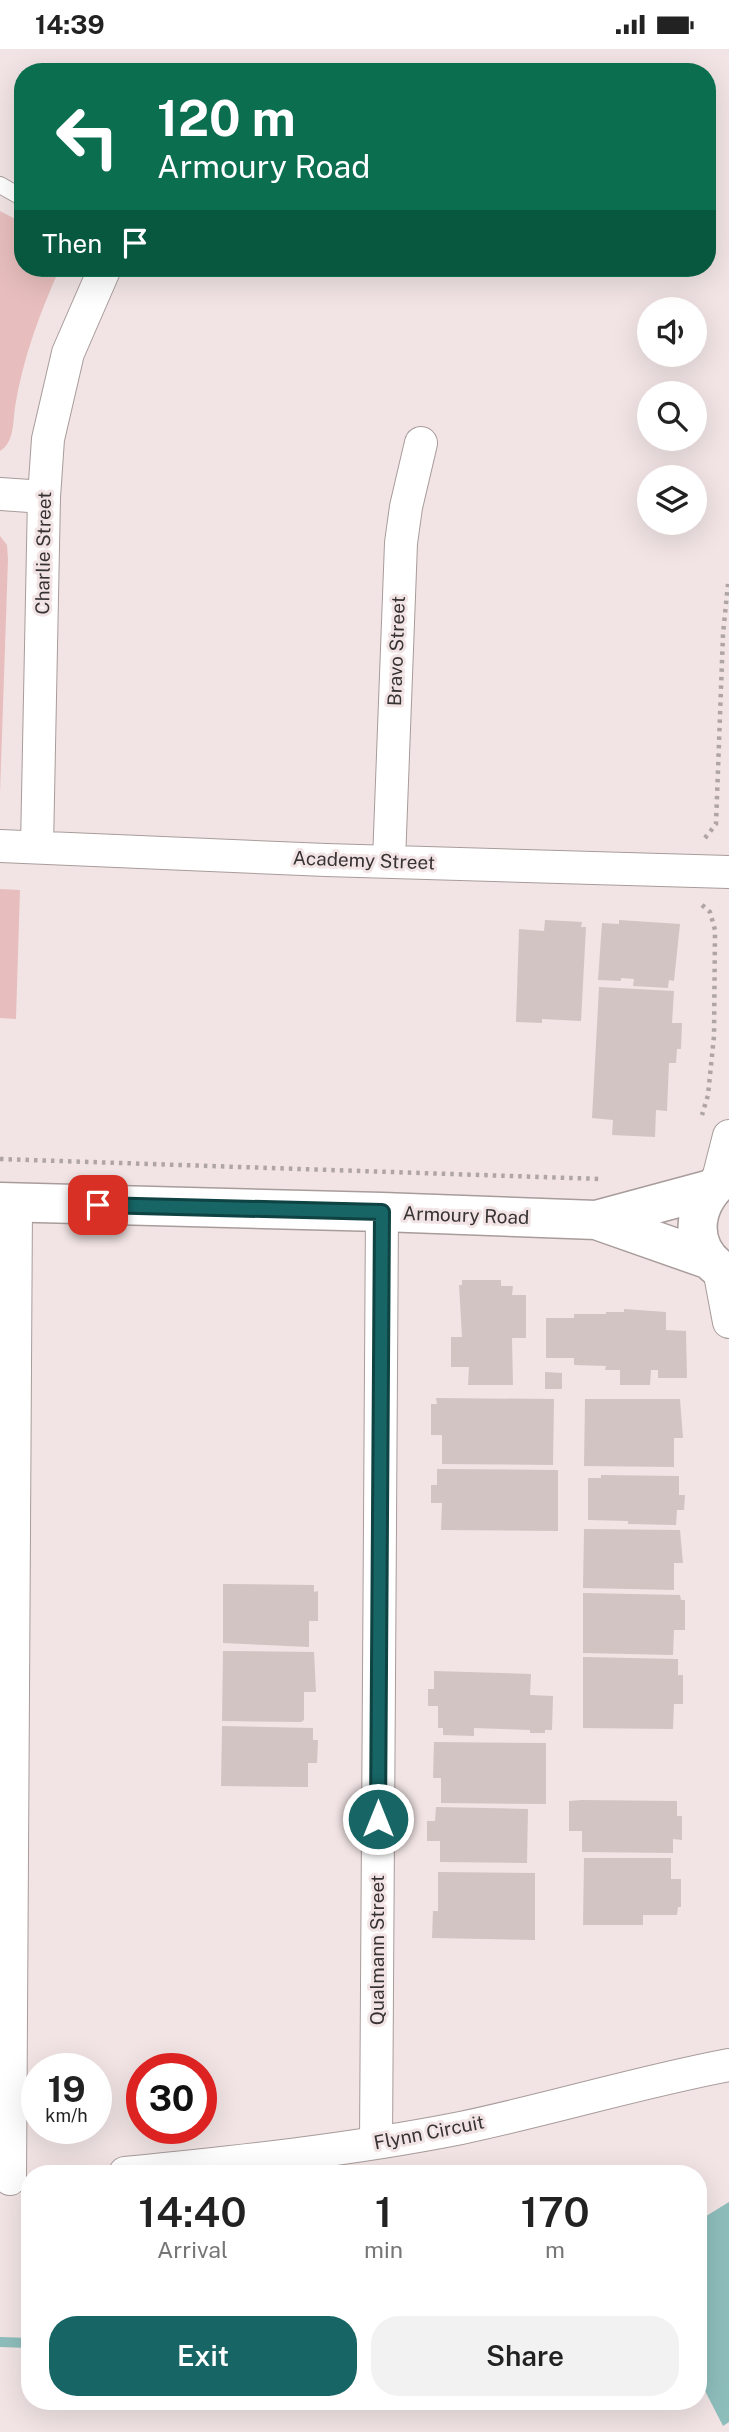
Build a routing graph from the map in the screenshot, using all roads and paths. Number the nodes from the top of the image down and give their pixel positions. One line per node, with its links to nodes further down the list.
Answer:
1 (101, 277): 4 (street, Charlie Street)
2 (421, 443): 9 (street, Bravo Street)
3 (0, 494): 4 (street)
4 (44, 497): 8 (street, Charlie Street)
5 (728, 584): 6 (path)
6 (699, 839)
7 (0, 846): 8 (street, Academy Street)
8 (37, 847): 9 (street, Academy Street)
9 (389, 861): 10 (street, Academy Street)
10 (729, 872)
11 (696, 903): 12 (path)
12 (701, 1121)
13 (729, 1136): 16 (street)
14 (0, 1159): 15 (path)
15 (605, 1179)
16 (719, 1182): 19 (street, Armoury Road); 20 (street)
17 (8, 1203): 18 (street, Armoury Road); 25 (street)
18 (382, 1212): 19 (street, Armoury Road); 23 (street, Qualmann Street)
19 (596, 1220): 20 (street, Armoury Road)
20 (719, 1268): 21 (street)
21 (729, 1322)
22 (729, 2065): 23 (street, Flynn Circuit)
23 (376, 2143): 24 (street, Flynn Circuit)
24 (203, 2165)
25 (13, 2179)

